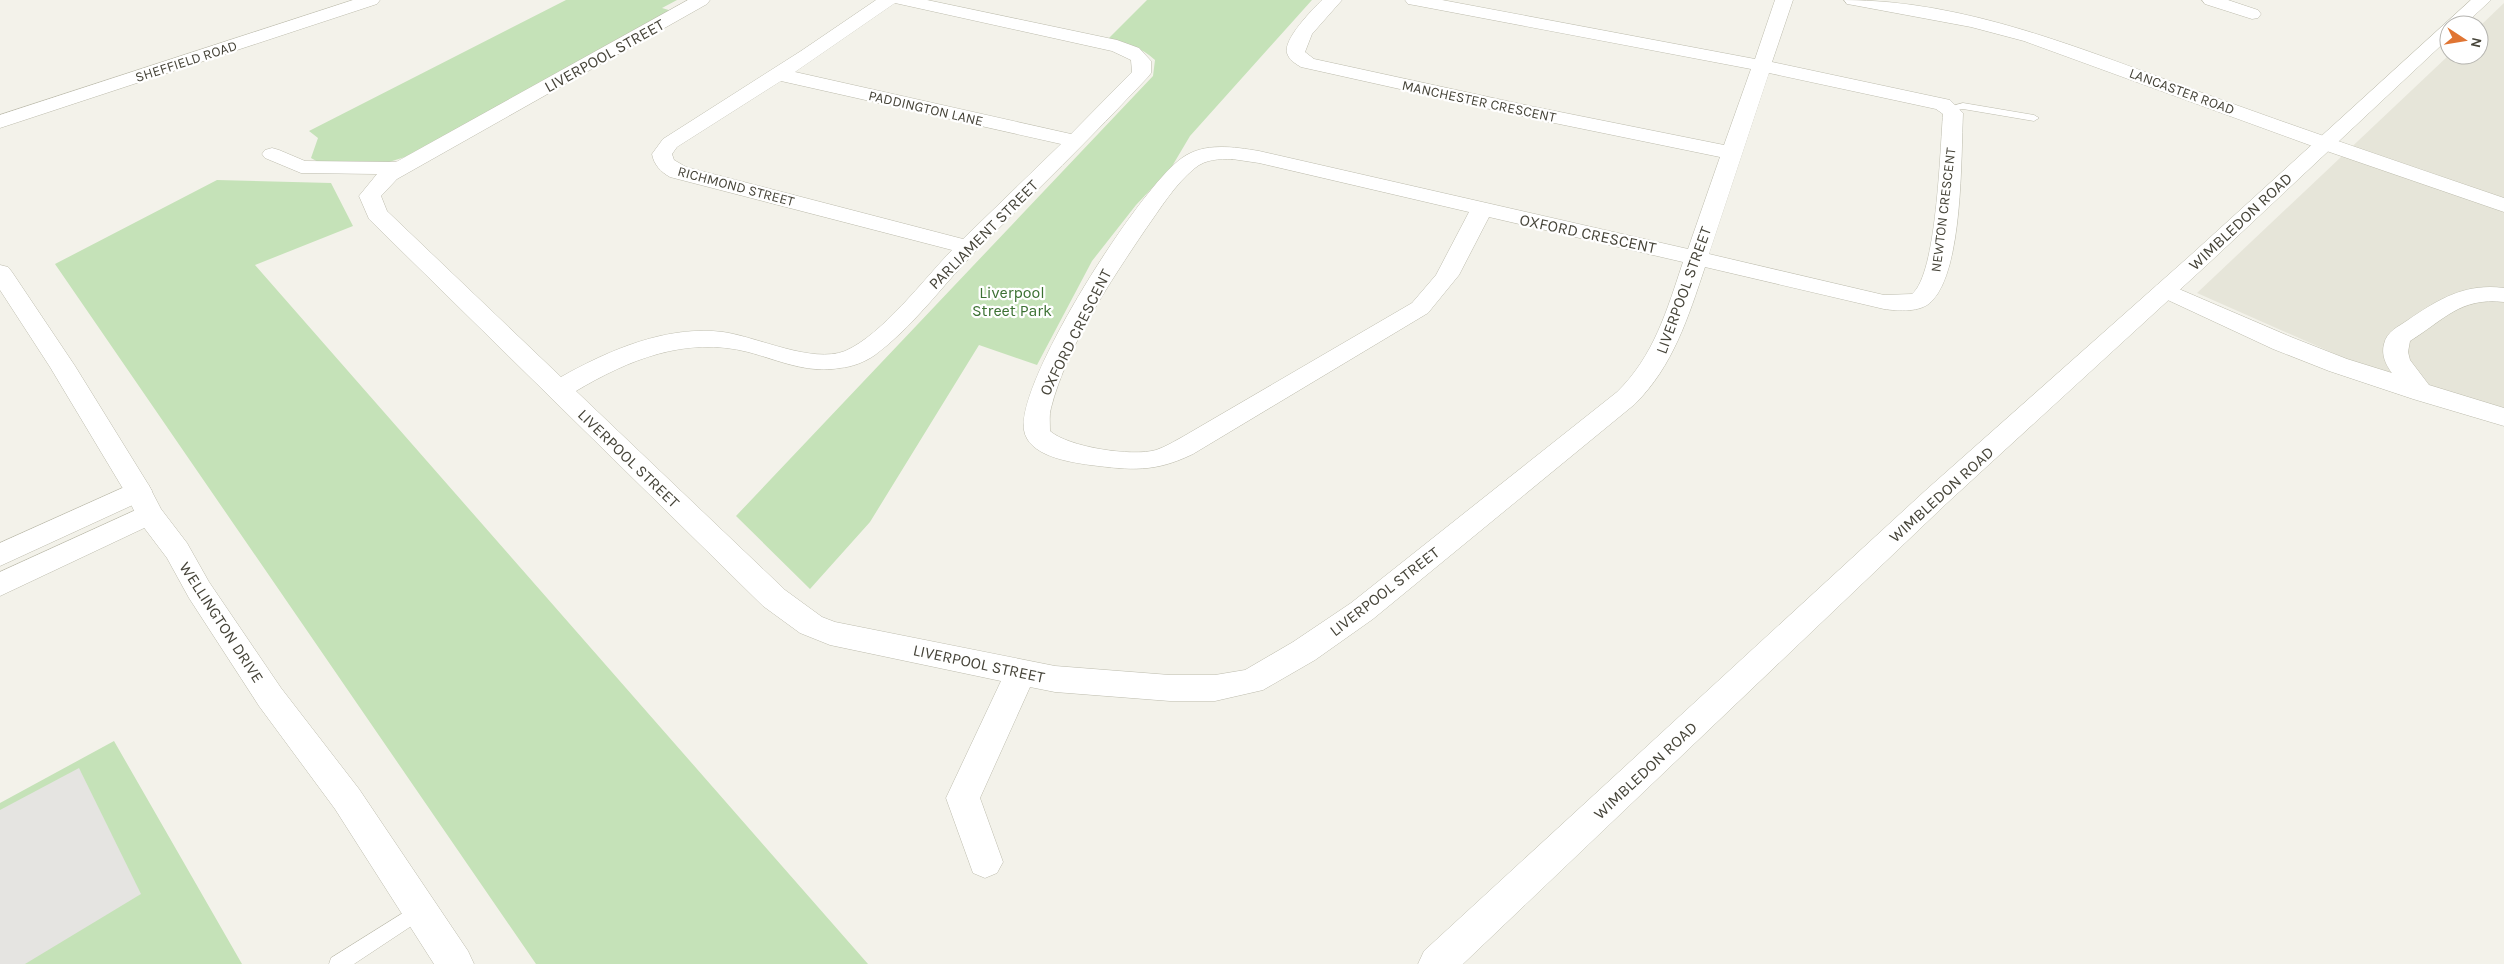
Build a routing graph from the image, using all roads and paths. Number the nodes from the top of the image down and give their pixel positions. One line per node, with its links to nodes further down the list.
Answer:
1 (371, 0): 19 (street, SHEFFIELD ROAD)
2 (701, 0): 24 (street, LIVERPOOL STREET)
3 (888, 0): 16 (street, RICHMOND STREET)
4 (902, 0): 11 (street, PARLIAMENT STREET)
5 (1333, 0): 22 (street, MANCHESTER CRESCENT)
6 (1414, 0): 15 (street)
7 (1784, 0): 15 (street, LIVERPOOL STREET)
8 (1853, 0): 21 (street, LANCASTER ROAD)
9 (2211, 0): 12 (street)
10 (2482, 0): 13 (street)
11 (945, 4): 20 (street, PARLIAMENT STREET)
12 (2252, 14)
13 (2465, 15)
14 (2439, 37): 21 (street, WIMBLEDON ROAD)
15 (1763, 66): 17 (street); 22 (street, LIVERPOOL STREET)
16 (778, 74): 20 (street, PADDINGTON LANE); 27 (street, RICHMOND STREET)
17 (1950, 108): 18 (lane); 28 (street, NEWTON CRESCENT)
18 (2034, 118)
19 (0, 122)
20 (1074, 141): 27 (street, PARLIAMENT STREET)
21 (2322, 143): 25 (street, LANCASTER ROAD); 30 (street, WIMBLEDON ROAD)
22 (1732, 152): 28 (street, LIVERPOOL STREET)
23 (272, 154): 24 (street)
24 (400, 168): 32 (street, LIVERPOOL STREET)
25 (2504, 205)
26 (1481, 210): 26 (street, OXFORD CRESCENT); 28 (street, OXFORD CRESCENT)
27 (968, 247): 32 (street, PARLIAMENT STREET)
28 (1696, 256): 38 (street, LIVERPOOL STREET)
29 (0, 272): 35 (street, WELLINGTON DRIVE)
30 (2165, 290): 33 (street); 43 (street, WIMBLEDON ROAD)
31 (2504, 295): 33 (street)
32 (558, 390): 38 (street, LIVERPOOL STREET)
33 (2422, 393): 34 (street)
34 (2504, 417)
35 (144, 502): 36 (street); 37 (street); 40 (street, WELLINGTON DRIVE)
36 (0, 556)
37 (0, 585)
38 (1021, 672): 39 (street)
39 (985, 862)
40 (419, 911): 41 (lane); 42 (street, WELLINGTON DRIVE)
41 (338, 964)
42 (455, 964)
43 (1437, 964)

